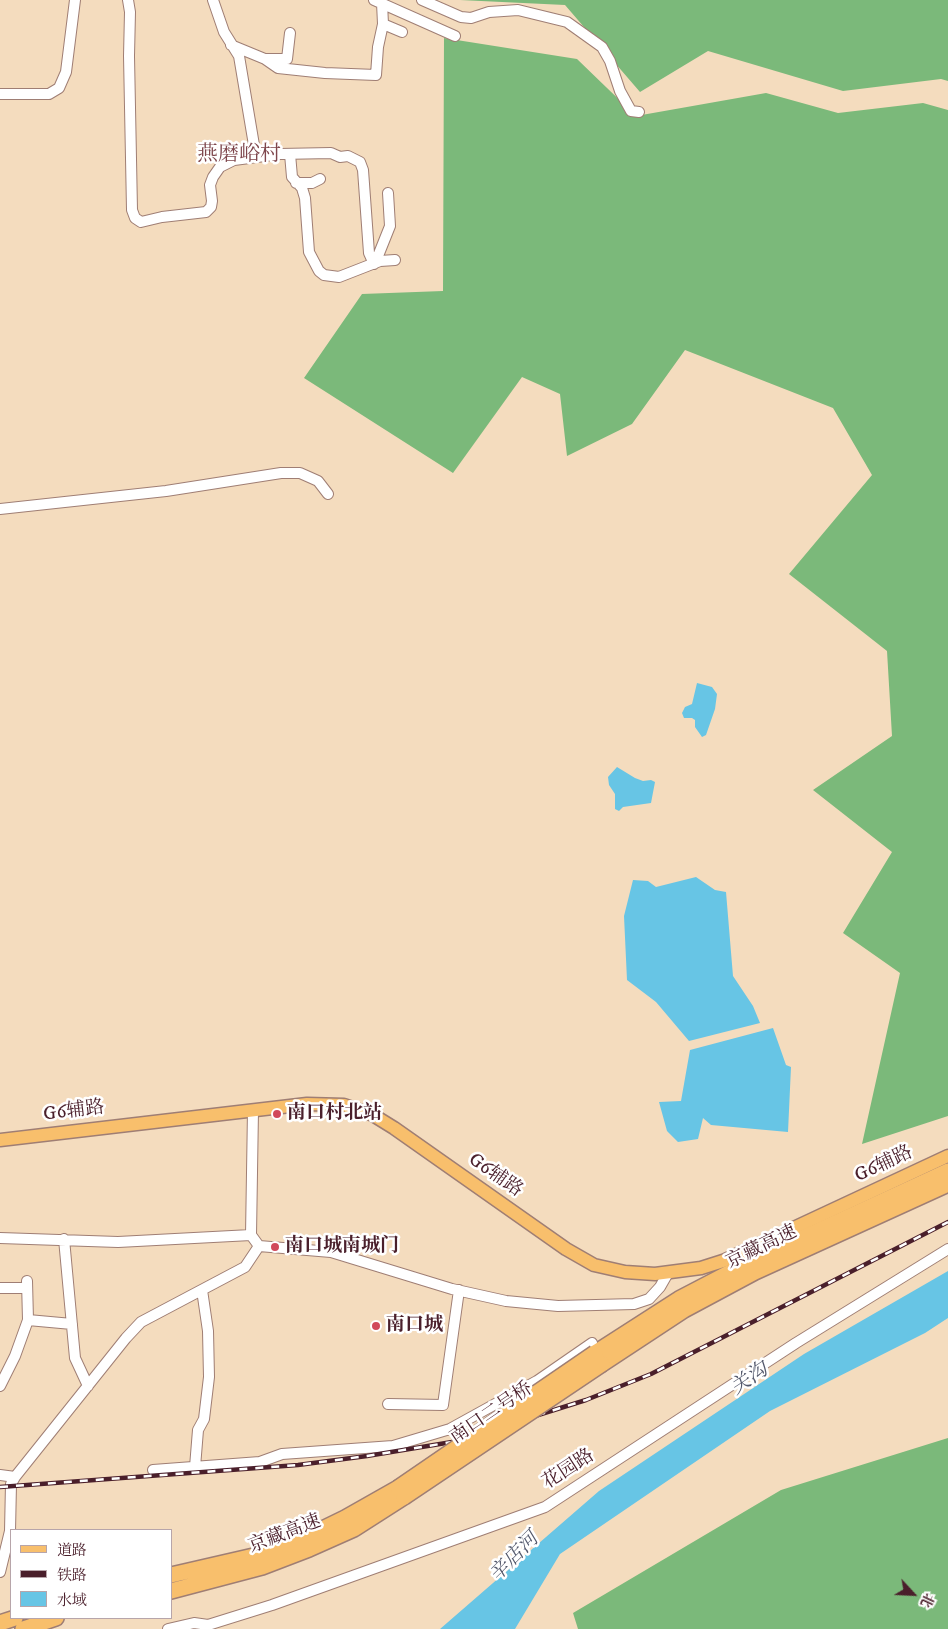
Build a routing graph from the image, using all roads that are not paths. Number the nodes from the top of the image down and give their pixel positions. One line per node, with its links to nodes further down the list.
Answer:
1 (75, 0): 12 (street)
2 (128, 0): 15 (street)
3 (213, 0): 10 (street)
4 (422, 0): 13 (street)
5 (378, 2): 6 (street); 9 (street)
6 (383, 24): 7 (street); 11 (street)
7 (402, 32)
8 (290, 33): 11 (street)
9 (455, 36)
10 (231, 45): 11 (street); 15 (street)
11 (265, 59)
12 (0, 94)
13 (639, 112)
14 (290, 154): 15 (street); 17 (street); 20 (street)
15 (256, 157)
16 (320, 179): 17 (street)
17 (296, 183): 20 (street)
18 (388, 193): 20 (street)
19 (395, 260): 20 (street)
20 (377, 262)
21 (328, 494): 22 (street)
22 (0, 509)
23 (253, 1110): 24 (main road, G6辅路); 28 (street); 33 (main road, G6辅路)
24 (0, 1140)
25 (948, 1156): 33 (main road, G6辅路)
26 (948, 1171): 39 (highway)
27 (948, 1184): 39 (highway, 京藏高速)
28 (251, 1235): 30 (street); 31 (street)
29 (0, 1238): 30 (street)
30 (64, 1239): 38 (street)
31 (260, 1246): 35 (street); 36 (street)
32 (948, 1249): 55 (street, 花园路)
33 (668, 1273): 36 (street)
34 (0, 1288): 37 (street)
35 (202, 1290): 41 (street); 43 (street)
36 (460, 1290): 42 (street)
37 (28, 1320): 38 (street); 40 (street)
38 (72, 1324): 41 (street)
39 (596, 1353): 43 (street); 47 (highway, 南口二号桥, bridge)
40 (0, 1386)
41 (88, 1386): 46 (street)
42 (388, 1404)
43 (196, 1467): 44 (street)
44 (153, 1470)
45 (0, 1475): 46 (street)
46 (15, 1477): 48 (street)
47 (401, 1492): 50 (highway, 京藏高速); 51 (highway, 京藏高速)
48 (5, 1531): 49 (street)
49 (0, 1572)
50 (172, 1575)
51 (172, 1591)
52 (12, 1619): 54 (highway)
53 (53, 1619): 56 (highway)
54 (0, 1623)
55 (209, 1627): 57 (street, 花园路)
56 (23, 1629)
57 (168, 1629)

